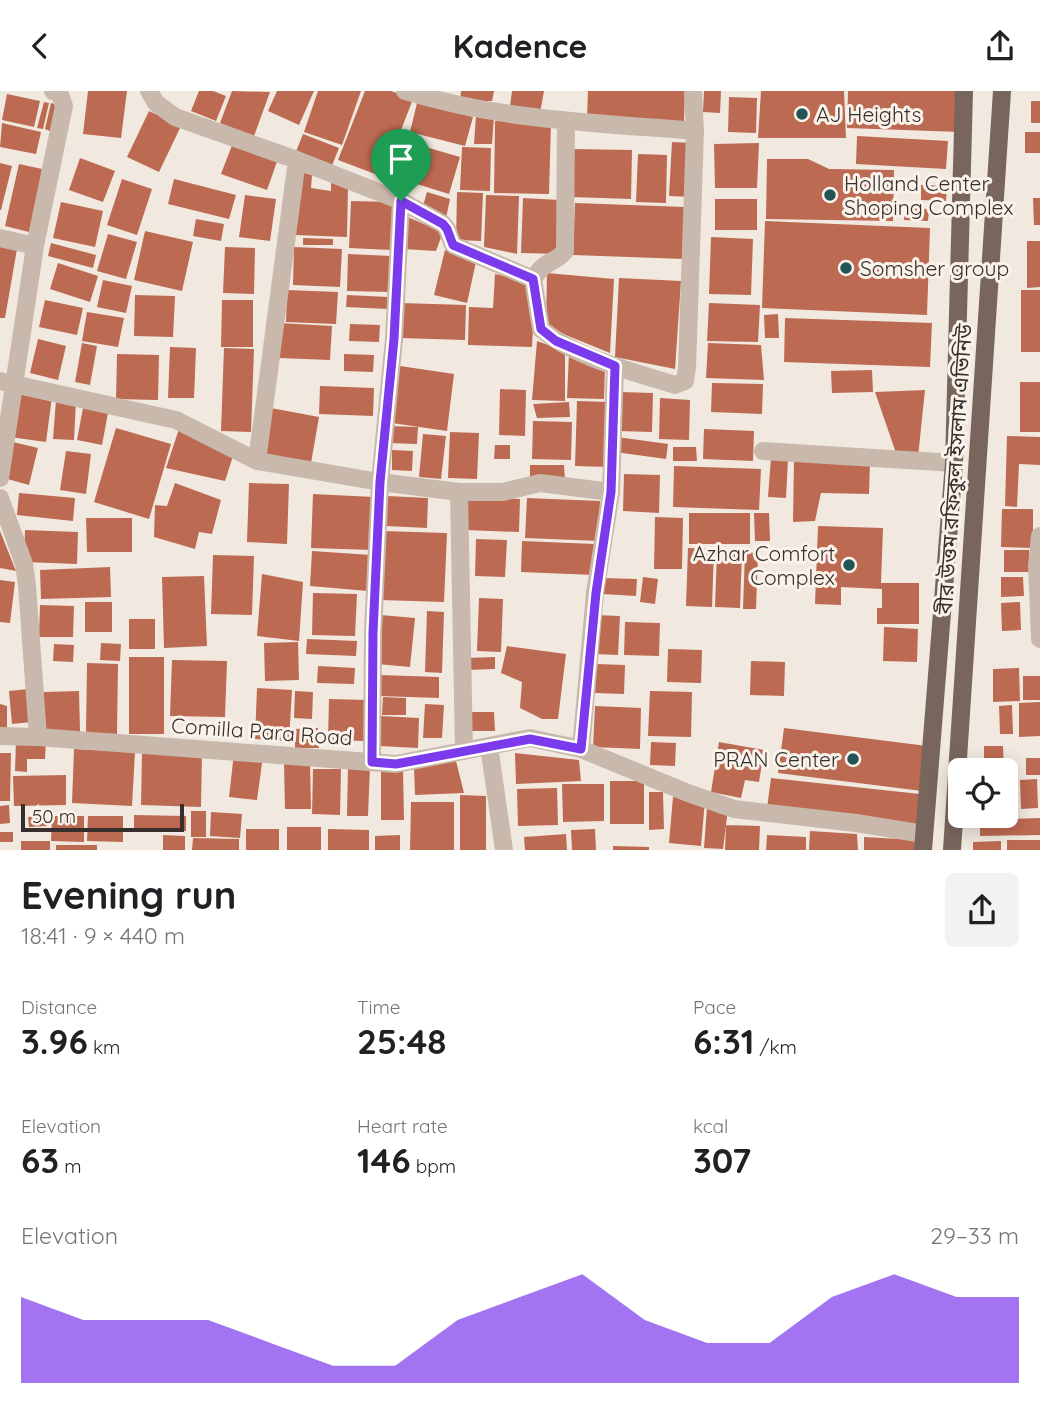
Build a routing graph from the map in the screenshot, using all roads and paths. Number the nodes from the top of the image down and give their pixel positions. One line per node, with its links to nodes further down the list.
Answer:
1 (53, 91): 12 (street)
2 (149, 91): 9 (street)
3 (405, 91): 7 (street)
4 (693, 91): 8 (street)
5 (964, 91): 18 (main road, বীর উত্তম রফিকুল ইসলাম এভিনিউ)
6 (1002, 91): 34 (main road, বীর উত্তম রফিকুল ইসলাম এভিনিউ)
7 (566, 121): 8 (street); 13 (street)
8 (695, 131): 14 (street)
9 (297, 160): 10 (street); 17 (street)
10 (401, 201): 13 (street); 20 (street)
11 (0, 238): 12 (street)
12 (35, 246): 15 (street)
13 (533, 279): 14 (street)
14 (615, 366): 22 (street)
15 (6, 383): 17 (street); 19 (street)
16 (763, 451): 18 (street)
17 (257, 461): 20 (street)
18 (954, 463): 32 (main road, বীর উত্তম রফিকুল ইসলাম এভিনিউ)
19 (0, 478)
20 (380, 482): 21 (street); 31 (street)
21 (459, 492): 22 (street); 30 (street)
22 (611, 492): 29 (street)
23 (0, 498): 27 (street)
24 (1039, 548): 25 (street)
25 (1040, 639)
26 (0, 736): 27 (street, Comilla Para Road)
27 (38, 737): 31 (street, Comilla Para Road)
28 (489, 746): 29 (street, Comilla Para Road); 30 (street, Comilla Para Road); 33 (street)
29 (581, 749): 32 (street, Comilla Para Road)
30 (464, 751): 31 (street, Comilla Para Road)
31 (372, 762)
32 (923, 842)
33 (504, 850)
34 (952, 850)

